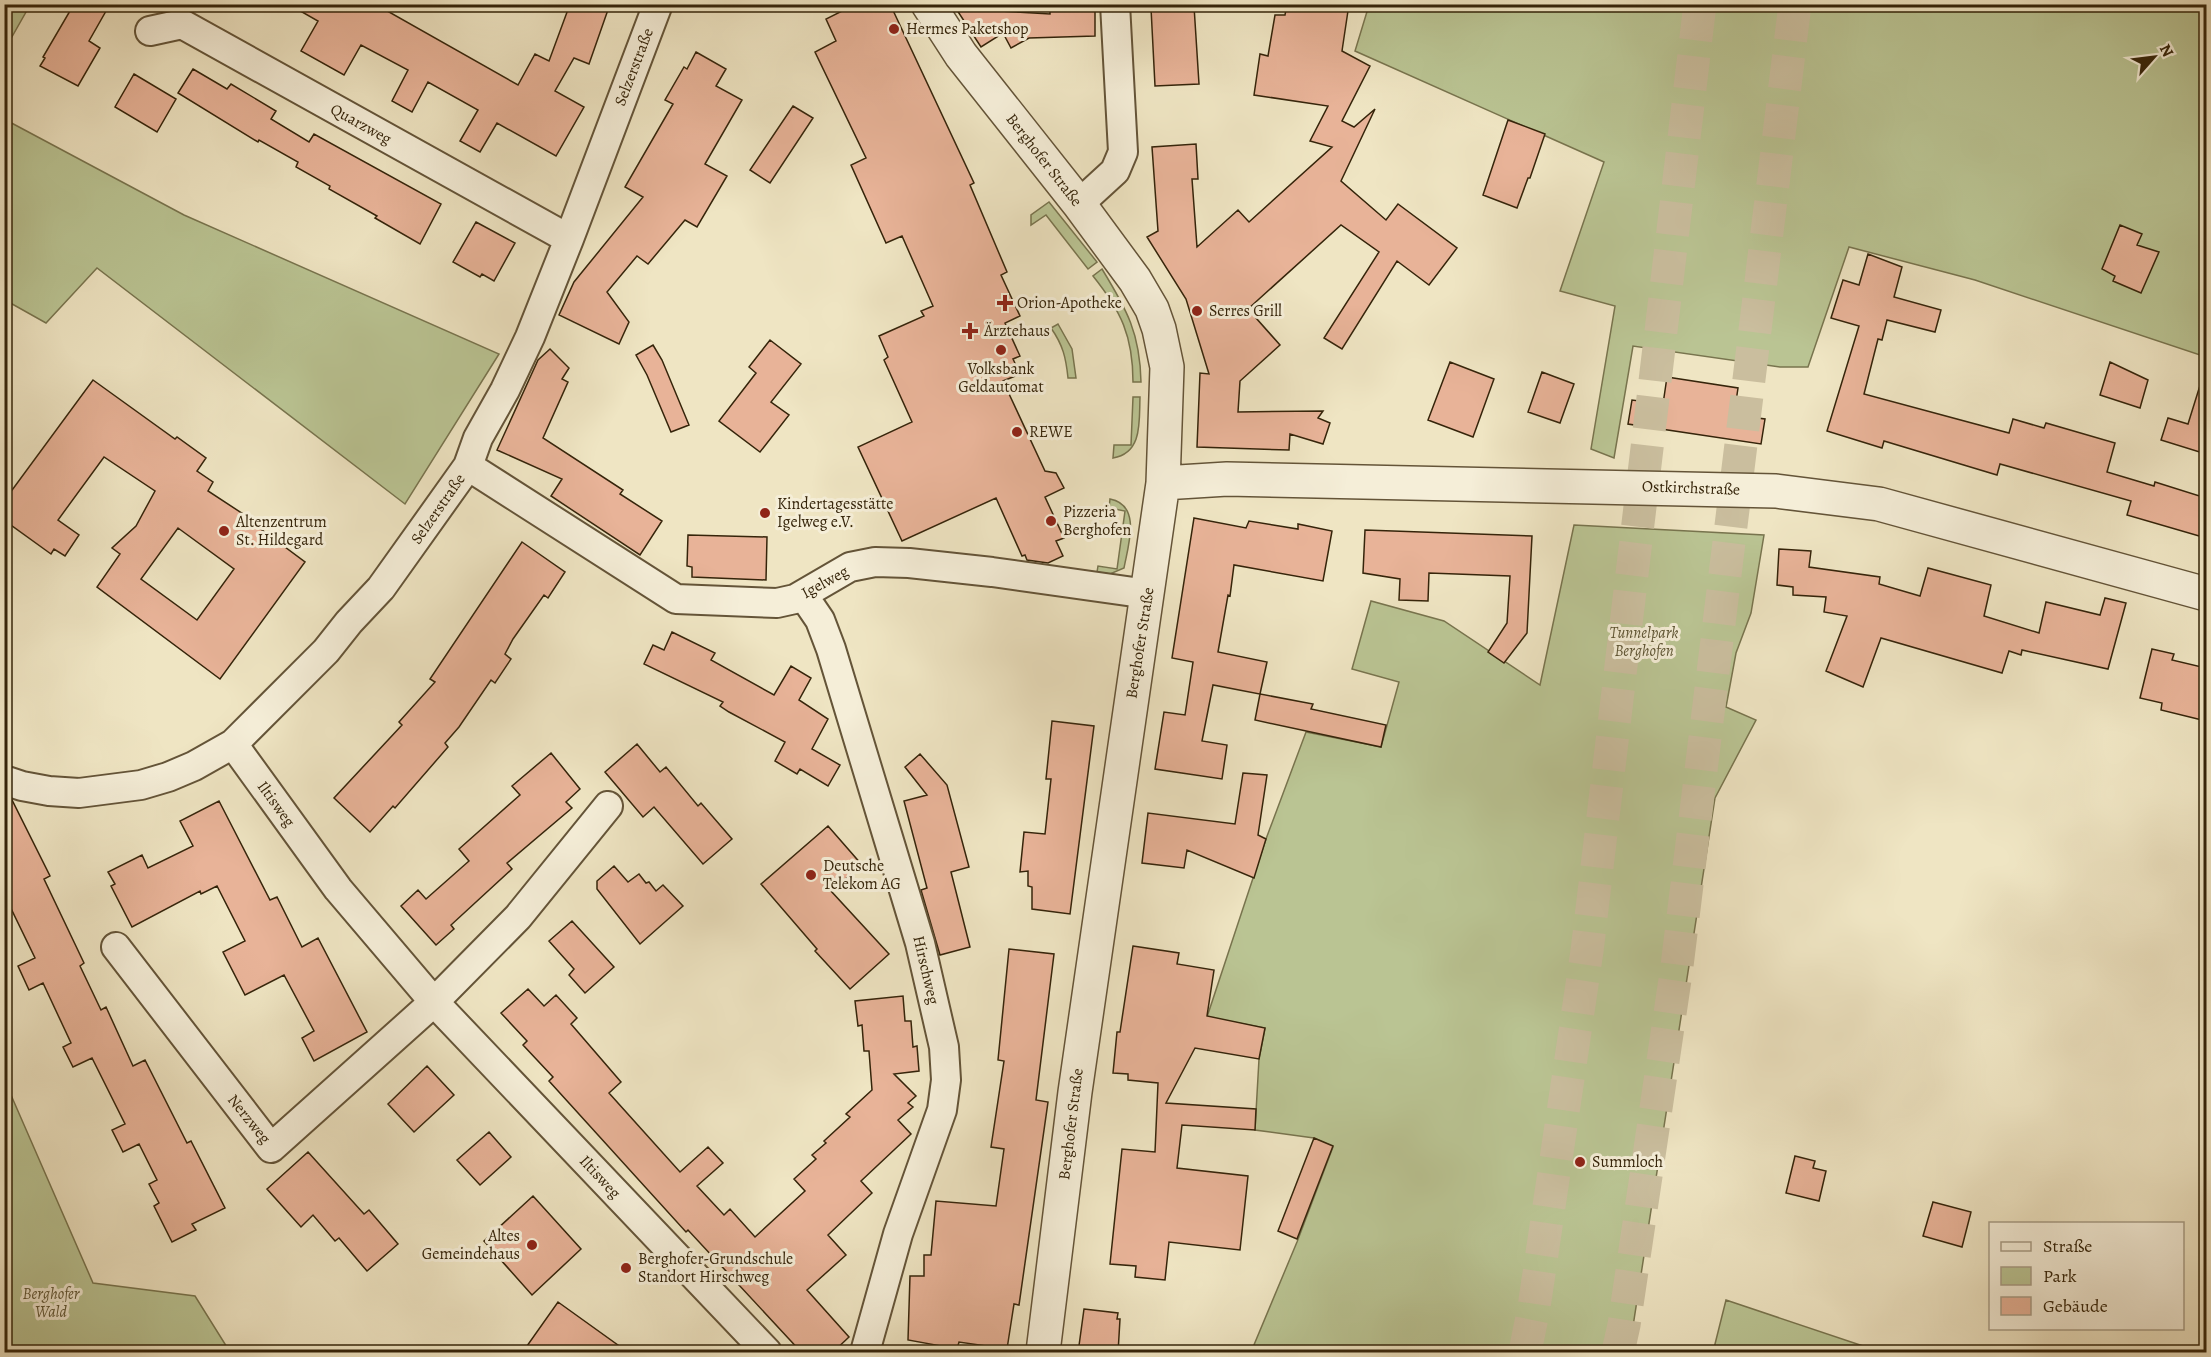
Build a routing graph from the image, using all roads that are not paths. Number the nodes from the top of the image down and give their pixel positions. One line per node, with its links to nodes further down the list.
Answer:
1 (658, 4): 6 (street, Selzerstraße)
2 (928, 4): 5 (street, Berghofer Straße)
3 (1115, 4): 5 (street)
4 (150, 32): 6 (street, Quarzweg)
5 (1079, 204): 8 (street, Berghofer Straße)
6 (569, 239): 7 (street, Selzerstraße)
7 (468, 466): 11 (street, Igelweg); 12 (street, Selzerstraße)
8 (1163, 483): 9 (street, Berghofer Straße); 10 (street, Ostkirchstraße)
9 (1148, 594): 11 (street, Igelweg); 19 (street, Berghofer Straße)
10 (2206, 594)
11 (802, 595): 18 (street, Hirschweg)
12 (233, 744): 13 (street, Selzerstraße); 16 (street, Iltisweg)
13 (4, 780)
14 (608, 806): 16 (street)
15 (116, 946): 16 (street, Nerzweg)
16 (434, 1002): 17 (street, Iltisweg)
17 (767, 1353)
18 (865, 1353)
19 (1044, 1353)

